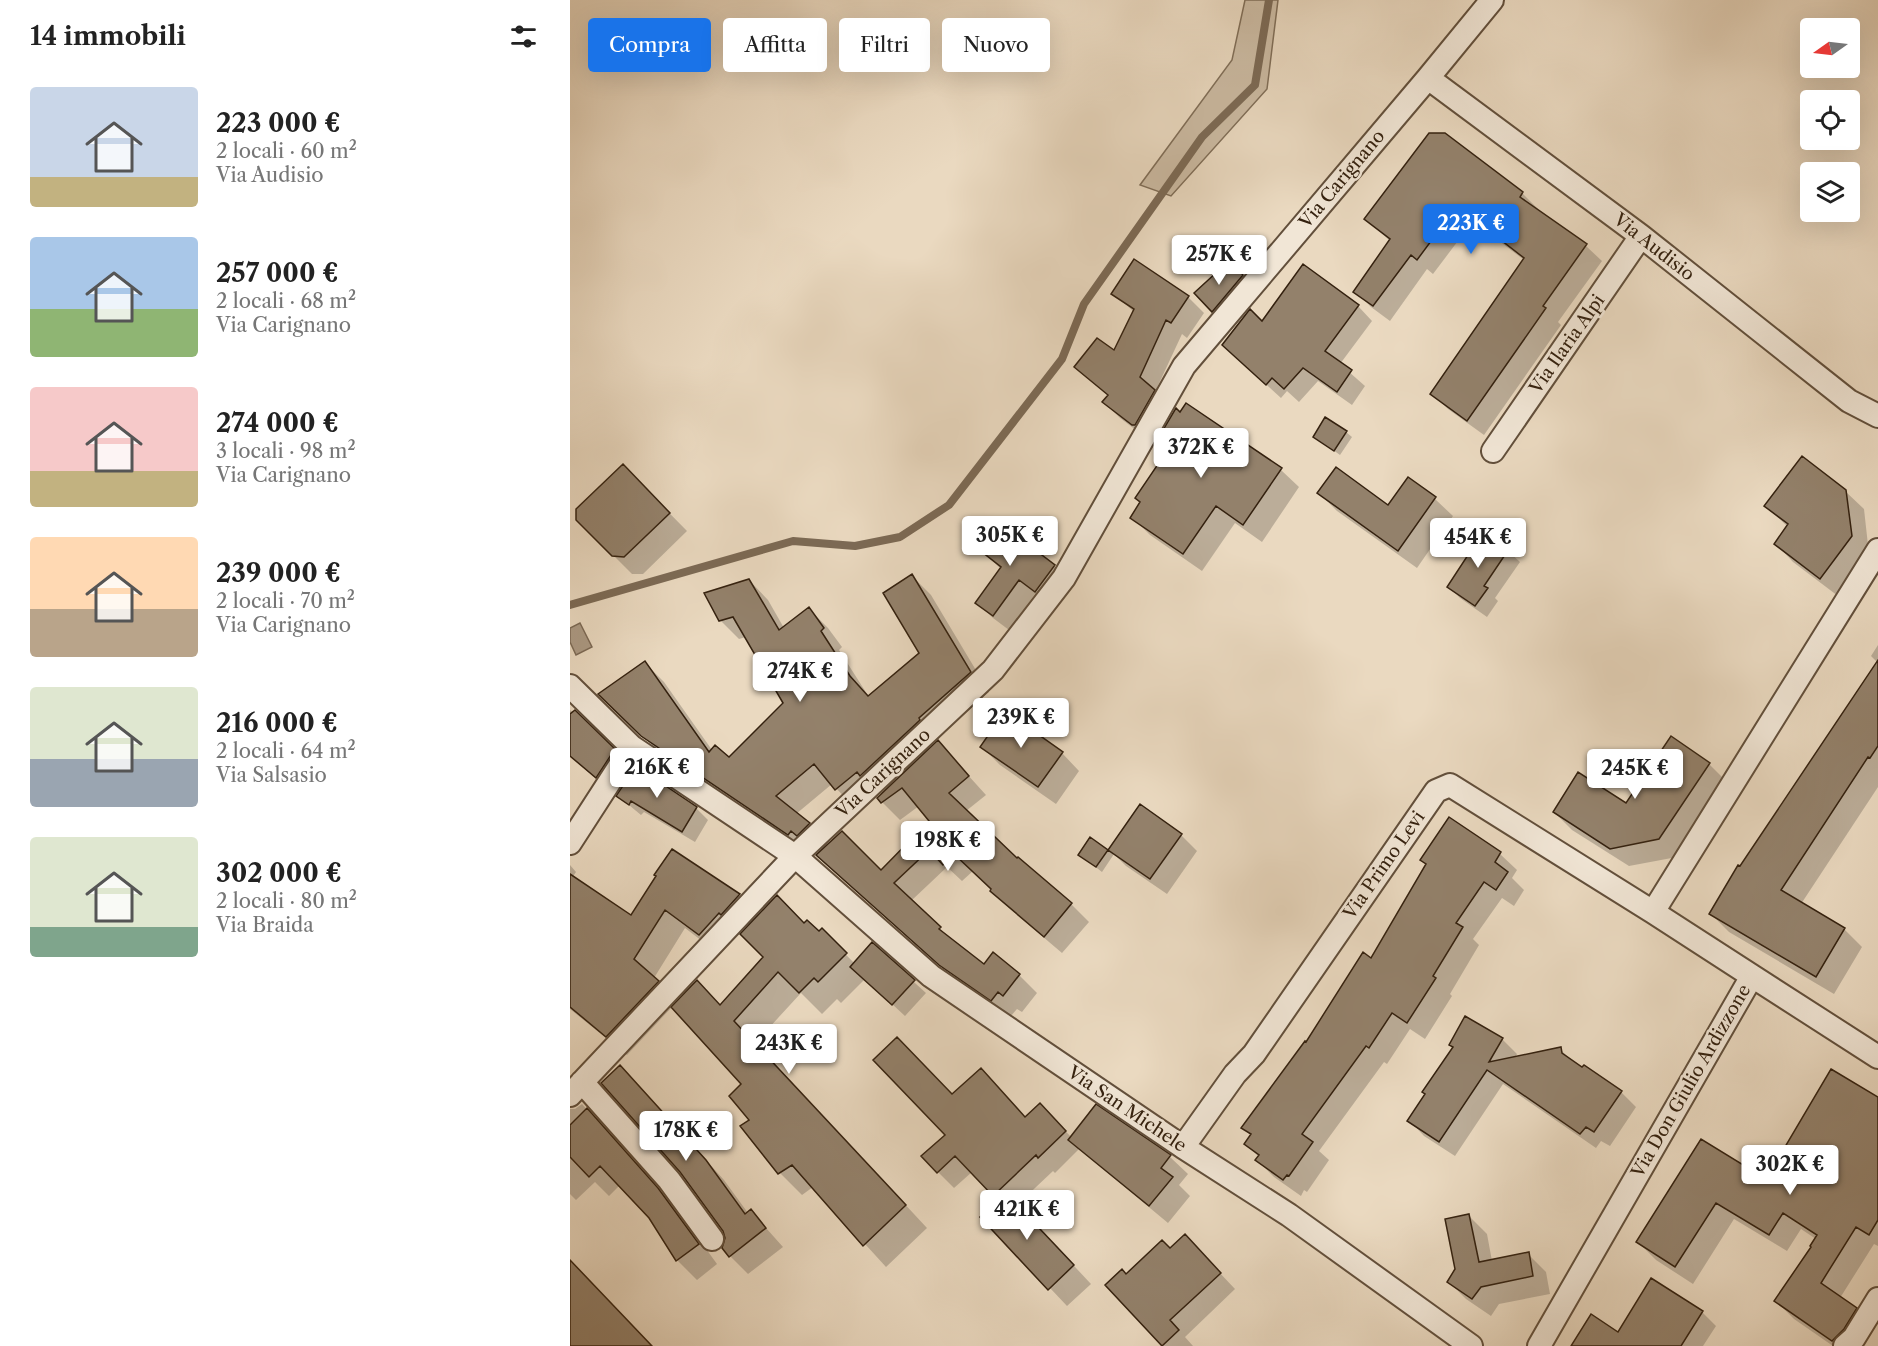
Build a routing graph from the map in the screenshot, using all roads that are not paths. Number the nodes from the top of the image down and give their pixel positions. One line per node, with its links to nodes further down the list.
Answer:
1 (1492, 0): 2 (street, Via Carignano)
2 (1428, 78): 3 (street, Via Audisio); 10 (street, Via Carignano)
3 (1641, 236): 4 (street, Via Audisio); 5 (street, Via Ilaria Alpi)
4 (1878, 416)
5 (1493, 451)
6 (1878, 550): 11 (street)
7 (570, 686): 8 (street, Via San Michele)
8 (632, 747): 9 (street); 10 (street, Via San Michele)
9 (570, 843)
10 (795, 856): 14 (street, Via Carignano); 15 (street, Via San Michele)
11 (1653, 912): 12 (street, Via Don Giulio Ardizzone); 15 (street, Via Primo Levi)
12 (1752, 976): 13 (street); 19 (street, Via Don Giulio Ardizzone)
13 (1878, 1058)
14 (576, 1089): 16 (street)
15 (1183, 1147): 18 (street, Via San Michele)
16 (712, 1239)
17 (1878, 1299): 20 (street)
18 (1471, 1346)
19 (1539, 1346)
20 (1845, 1346)

